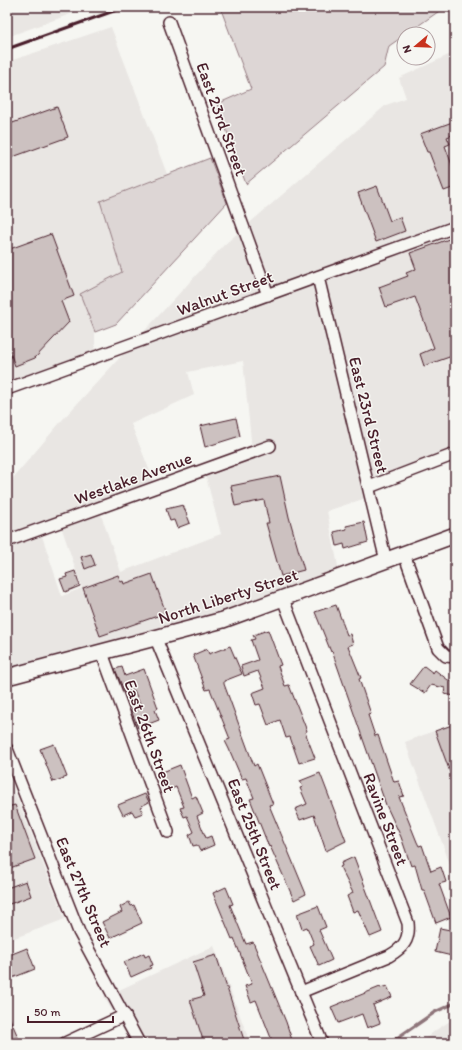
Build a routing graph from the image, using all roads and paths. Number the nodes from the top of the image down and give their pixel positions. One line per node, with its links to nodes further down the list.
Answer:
1 (169, 22): 4 (street, East 23rd Street)
2 (455, 227): 3 (street, Walnut Street)
3 (318, 277): 4 (street, Walnut Street); 8 (street, East 23rd Street)
4 (268, 295): 5 (street, Walnut Street)
5 (7, 389)
6 (270, 446): 10 (street, Westlake Avenue)
7 (455, 454): 8 (street)
8 (369, 487): 12 (street, East 23rd Street)
9 (455, 535): 11 (street, North Liberty Street)
10 (7, 541)
11 (404, 554): 12 (street, North Liberty Street); 16 (street)
12 (386, 561): 13 (street, North Liberty Street)
13 (283, 599): 14 (street, North Liberty Street); 20 (street, Ravine Street)
14 (156, 639): 15 (street, North Liberty Street); 20 (street, East 25th Street)
15 (102, 653): 17 (street, North Liberty Street); 19 (street, East 26th Street)
16 (455, 657)
17 (7, 677)
18 (7, 749): 21 (street, East 27th Street)
19 (168, 832)
20 (301, 992): 24 (street, East 25th Street)
21 (125, 1015): 22 (street); 23 (street, East 27th Street)
22 (65, 1043)
23 (139, 1043)
24 (322, 1043)

